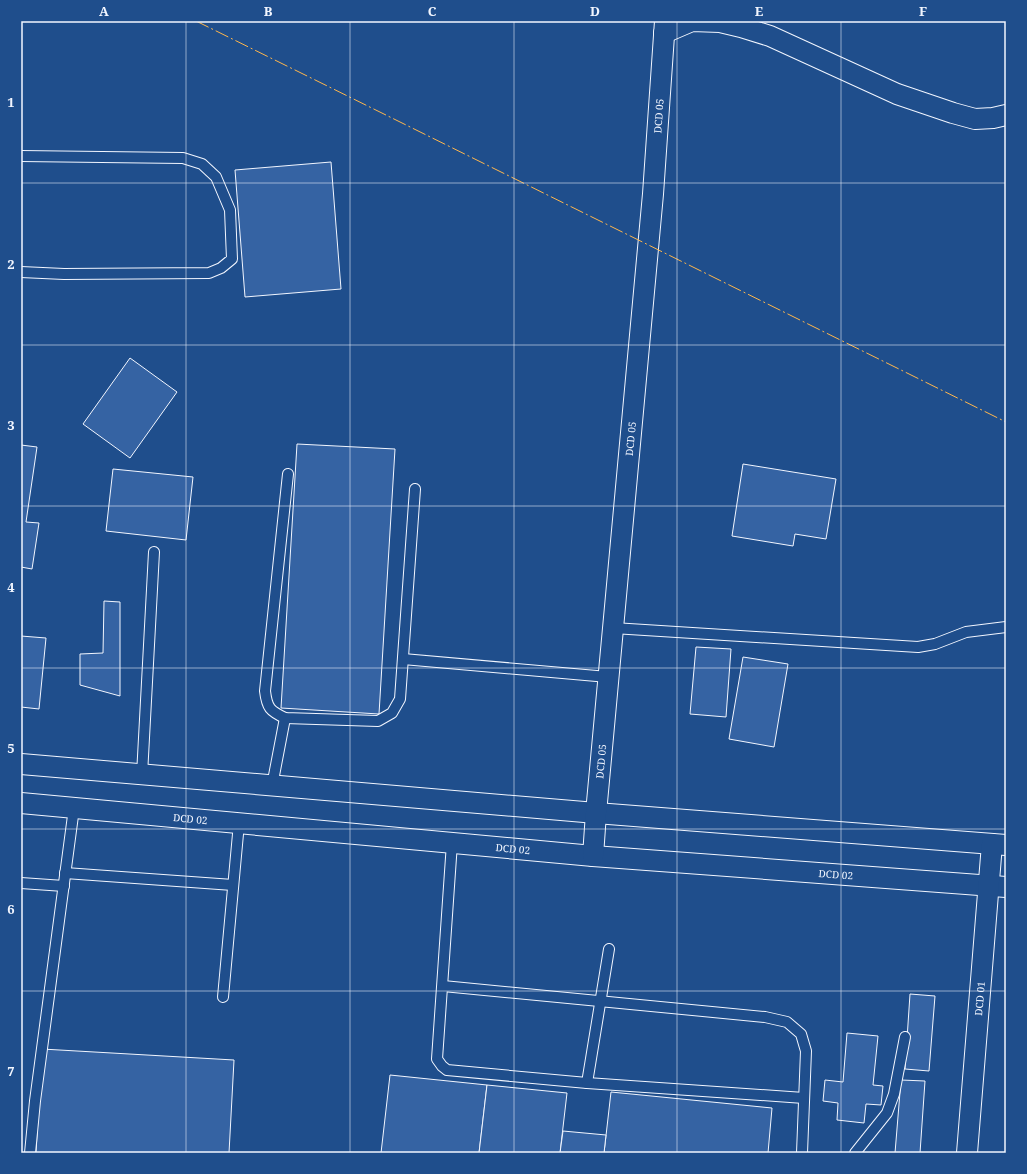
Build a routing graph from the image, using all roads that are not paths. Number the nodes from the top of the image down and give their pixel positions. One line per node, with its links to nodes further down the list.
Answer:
1 (664, 27): 2 (street); 9 (street, DCD 05)
2 (1006, 115)
3 (21, 156): 4 (lane)
4 (21, 272)
5 (288, 474): 12 (lane)
6 (415, 489): 10 (lane)
7 (154, 552): 14 (lane)
8 (1006, 627): 9 (lane)
9 (613, 628): 11 (street, DCD 05)
10 (403, 659): 11 (lane); 12 (lane)
11 (608, 677): 18 (street, DCD 05)
12 (285, 718): 15 (lane)
13 (21, 764): 14 (street)
14 (142, 775): 15 (street)
15 (272, 786): 18 (street)
16 (21, 803): 17 (street, DCD 02)
17 (74, 808): 19 (street, DCD 02); 23 (lane)
18 (596, 813): 21 (street); 22 (street, DCD 05)
19 (239, 823): 20 (street, DCD 02); 25 (lane)
20 (452, 843): 22 (street, DCD 02); 29 (lane)
21 (999, 845): 27 (street, DCD 01)
22 (593, 856): 27 (street, DCD 02)
23 (65, 873): 25 (lane); 26 (lane)
24 (21, 883): 26 (lane)
25 (233, 885): 30 (lane)
26 (64, 886): 35 (lane)
27 (997, 886): 38 (street, DCD 01)
28 (609, 949): 31 (lane)
29 (443, 986): 31 (lane); 33 (lane)
30 (223, 997)
31 (600, 1001): 33 (lane); 34 (lane)
32 (905, 1036): 37 (lane)
33 (587, 1083): 34 (lane)
34 (804, 1098): 36 (lane)
35 (30, 1153)
36 (802, 1153)
37 (855, 1153)
38 (967, 1153)

